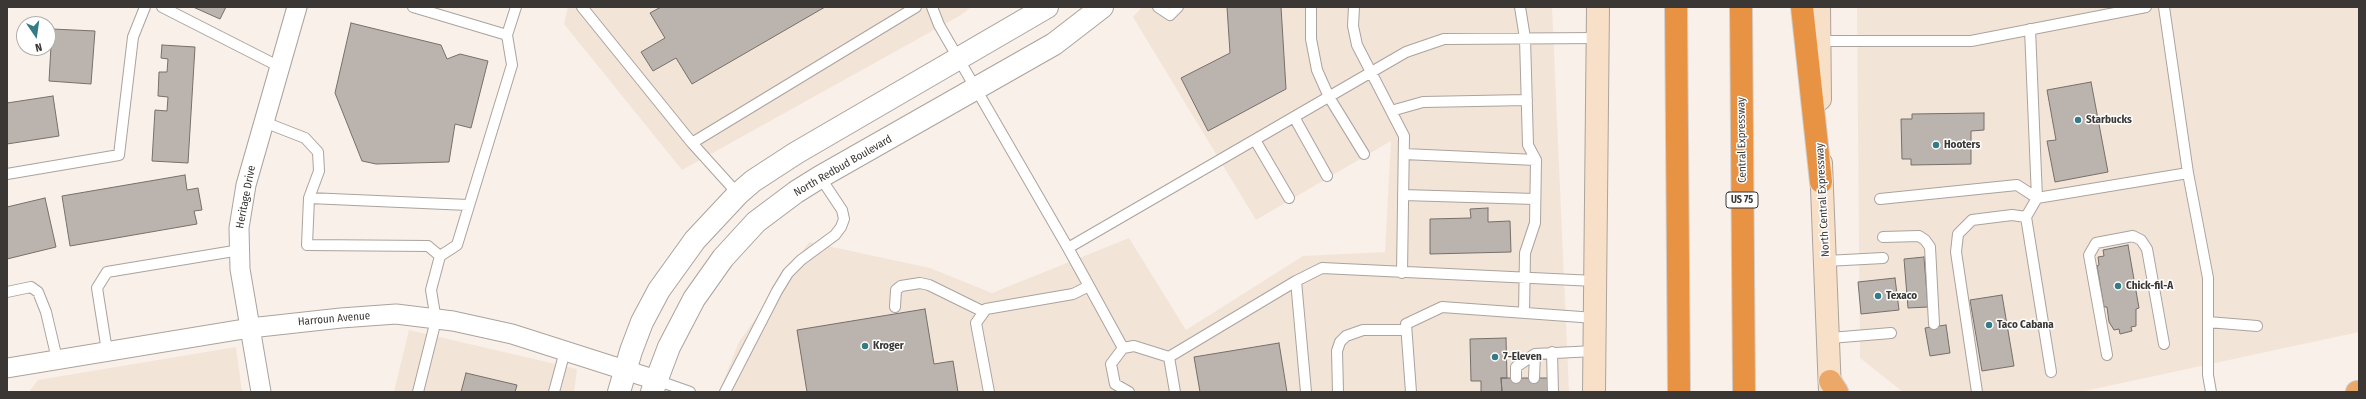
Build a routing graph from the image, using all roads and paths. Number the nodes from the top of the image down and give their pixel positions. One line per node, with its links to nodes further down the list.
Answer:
1 (145, 7): 43 (lane)
2 (162, 7): 29 (lane)
3 (297, 7): 29 (street, Heritage Drive)
4 (413, 7): 24 (lane)
5 (516, 7): 24 (lane)
6 (582, 7): 38 (lane)
7 (916, 7): 38 (lane)
8 (932, 7): 28 (lane)
9 (1046, 7): 28 (street)
10 (1102, 7): 31 (street, North Redbud Boulevard)
11 (1158, 7): 12 (lane)
12 (1178, 7)
13 (1311, 7): 32 (lane)
14 (1354, 7): 30 (lane)
15 (1520, 7): 25 (lane)
16 (1598, 7): 26 (main road)
17 (1676, 7): 111 (highway)
18 (1741, 7): 112 (highway, Central Expressway / US 75)
19 (1802, 7): 46 (highway)
20 (1818, 7): 27 (main road, North Central Expressway)
21 (2146, 7): 23 (lane)
22 (2164, 7): 42 (lane)
23 (2030, 29): 27 (lane); 52 (lane)
24 (507, 35): 54 (lane)
25 (1525, 38): 26 (lane); 30 (lane); 33 (lane)
26 (1599, 38): 65 (main road)
27 (1819, 41): 46 (main road, North Central Expressway)
28 (959, 59): 31 (lane); 47 (street)
29 (280, 67): 36 (street, Heritage Drive)
30 (1371, 72): 32 (lane); 34 (lane)
31 (976, 89): 45 (street, North Redbud Boulevard); 57 (lane)
32 (1329, 97): 35 (lane); 39 (lane)
33 (1527, 100): 34 (lane); 41 (lane)
34 (1391, 111): 40 (lane)
35 (1294, 117): 37 (lane); 44 (lane)
36 (264, 122): 49 (lane); 58 (street, Heritage Drive)
37 (1255, 140): 50 (lane); 57 (lane)
38 (692, 143): 47 (lane)
39 (1364, 154)
40 (1404, 154): 41 (lane); 48 (lane)
41 (1536, 160): 53 (lane)
42 (2188, 173): 52 (lane); 73 (lane)
43 (7, 174)
44 (1327, 176)
45 (820, 177): 95 (street, North Redbud Boulevard); 102 (lane)
46 (1821, 182): 61 (main road, North Central Expressway)
47 (738, 194): 91 (street)
48 (1403, 195): 53 (lane); 62 (lane)
49 (309, 198): 54 (lane); 59 (lane)
50 (1289, 198)
51 (1880, 198): 52 (lane)
52 (2037, 198): 55 (lane)
53 (1535, 199): 63 (lane)
54 (468, 205): 59 (lane)
55 (2026, 217): 92 (lane); 113 (lane)
56 (1883, 237): 74 (lane)
57 (1068, 248): 66 (lane)
58 (240, 250): 76 (street, Heritage Drive); 82 (lane)
59 (440, 256): 72 (lane)
60 (1883, 258): 61 (lane)
61 (1826, 261): 79 (main road, North Central Expressway)
62 (1402, 273): 63 (lane); 64 (lane)
63 (1525, 278): 65 (lane); 70 (lane)
64 (1296, 281): 88 (lane); 106 (lane)
65 (1595, 281): 71 (main road)
66 (1089, 286): 69 (lane); 81 (lane)
67 (7, 292): 89 (lane)
68 (895, 307): 69 (lane)
69 (984, 312): 103 (lane)
70 (1524, 313): 71 (lane); 77 (lane)
71 (1595, 318): 84 (main road)
72 (436, 320): 76 (street, Harroun Avenue); 83 (street, Harroun Avenue); 98 (lane)
73 (2208, 322): 75 (lane); 114 (lane)
74 (1934, 324)
75 (2257, 326)
76 (250, 328): 82 (street, Harroun Avenue); 97 (street, Heritage Drive)
77 (1406, 330): 107 (lane); 108 (lane)
78 (1891, 334): 79 (lane)
79 (1830, 338): 96 (main road, North Central Expressway)
80 (2164, 344): 87 (lane)
81 (1123, 348): 88 (lane); 104 (lane)
82 (107, 351): 89 (street, Harroun Avenue)
83 (565, 351): 91 (street, Harroun Avenue); 99 (lane)
84 (1594, 351): 85 (lane); 110 (main road)
85 (1552, 352): 86 (lane); 109 (lane)
86 (1535, 354): 93 (lane); 94 (lane)
87 (2107, 355)
88 (1169, 357): 105 (lane)
89 (57, 359): 90 (street, Harroun Avenue)
90 (7, 368)
91 (624, 370): 95 (street, Harroun Avenue); 100 (street)
92 (2051, 372)
93 (1516, 378)
94 (1534, 378)
95 (654, 386): 101 (lane)
96 (1832, 389)
97 (261, 392)
98 (418, 392)
99 (554, 392)
100 (619, 392)
101 (690, 392)
102 (725, 392)
103 (989, 392)
104 (1129, 392)
105 (1175, 392)
106 (1306, 392)
107 (1338, 392)
108 (1411, 392)
109 (1553, 392)
110 (1594, 392)
111 (1679, 392)
112 (1744, 392)
113 (1978, 392)
114 (2211, 392)

